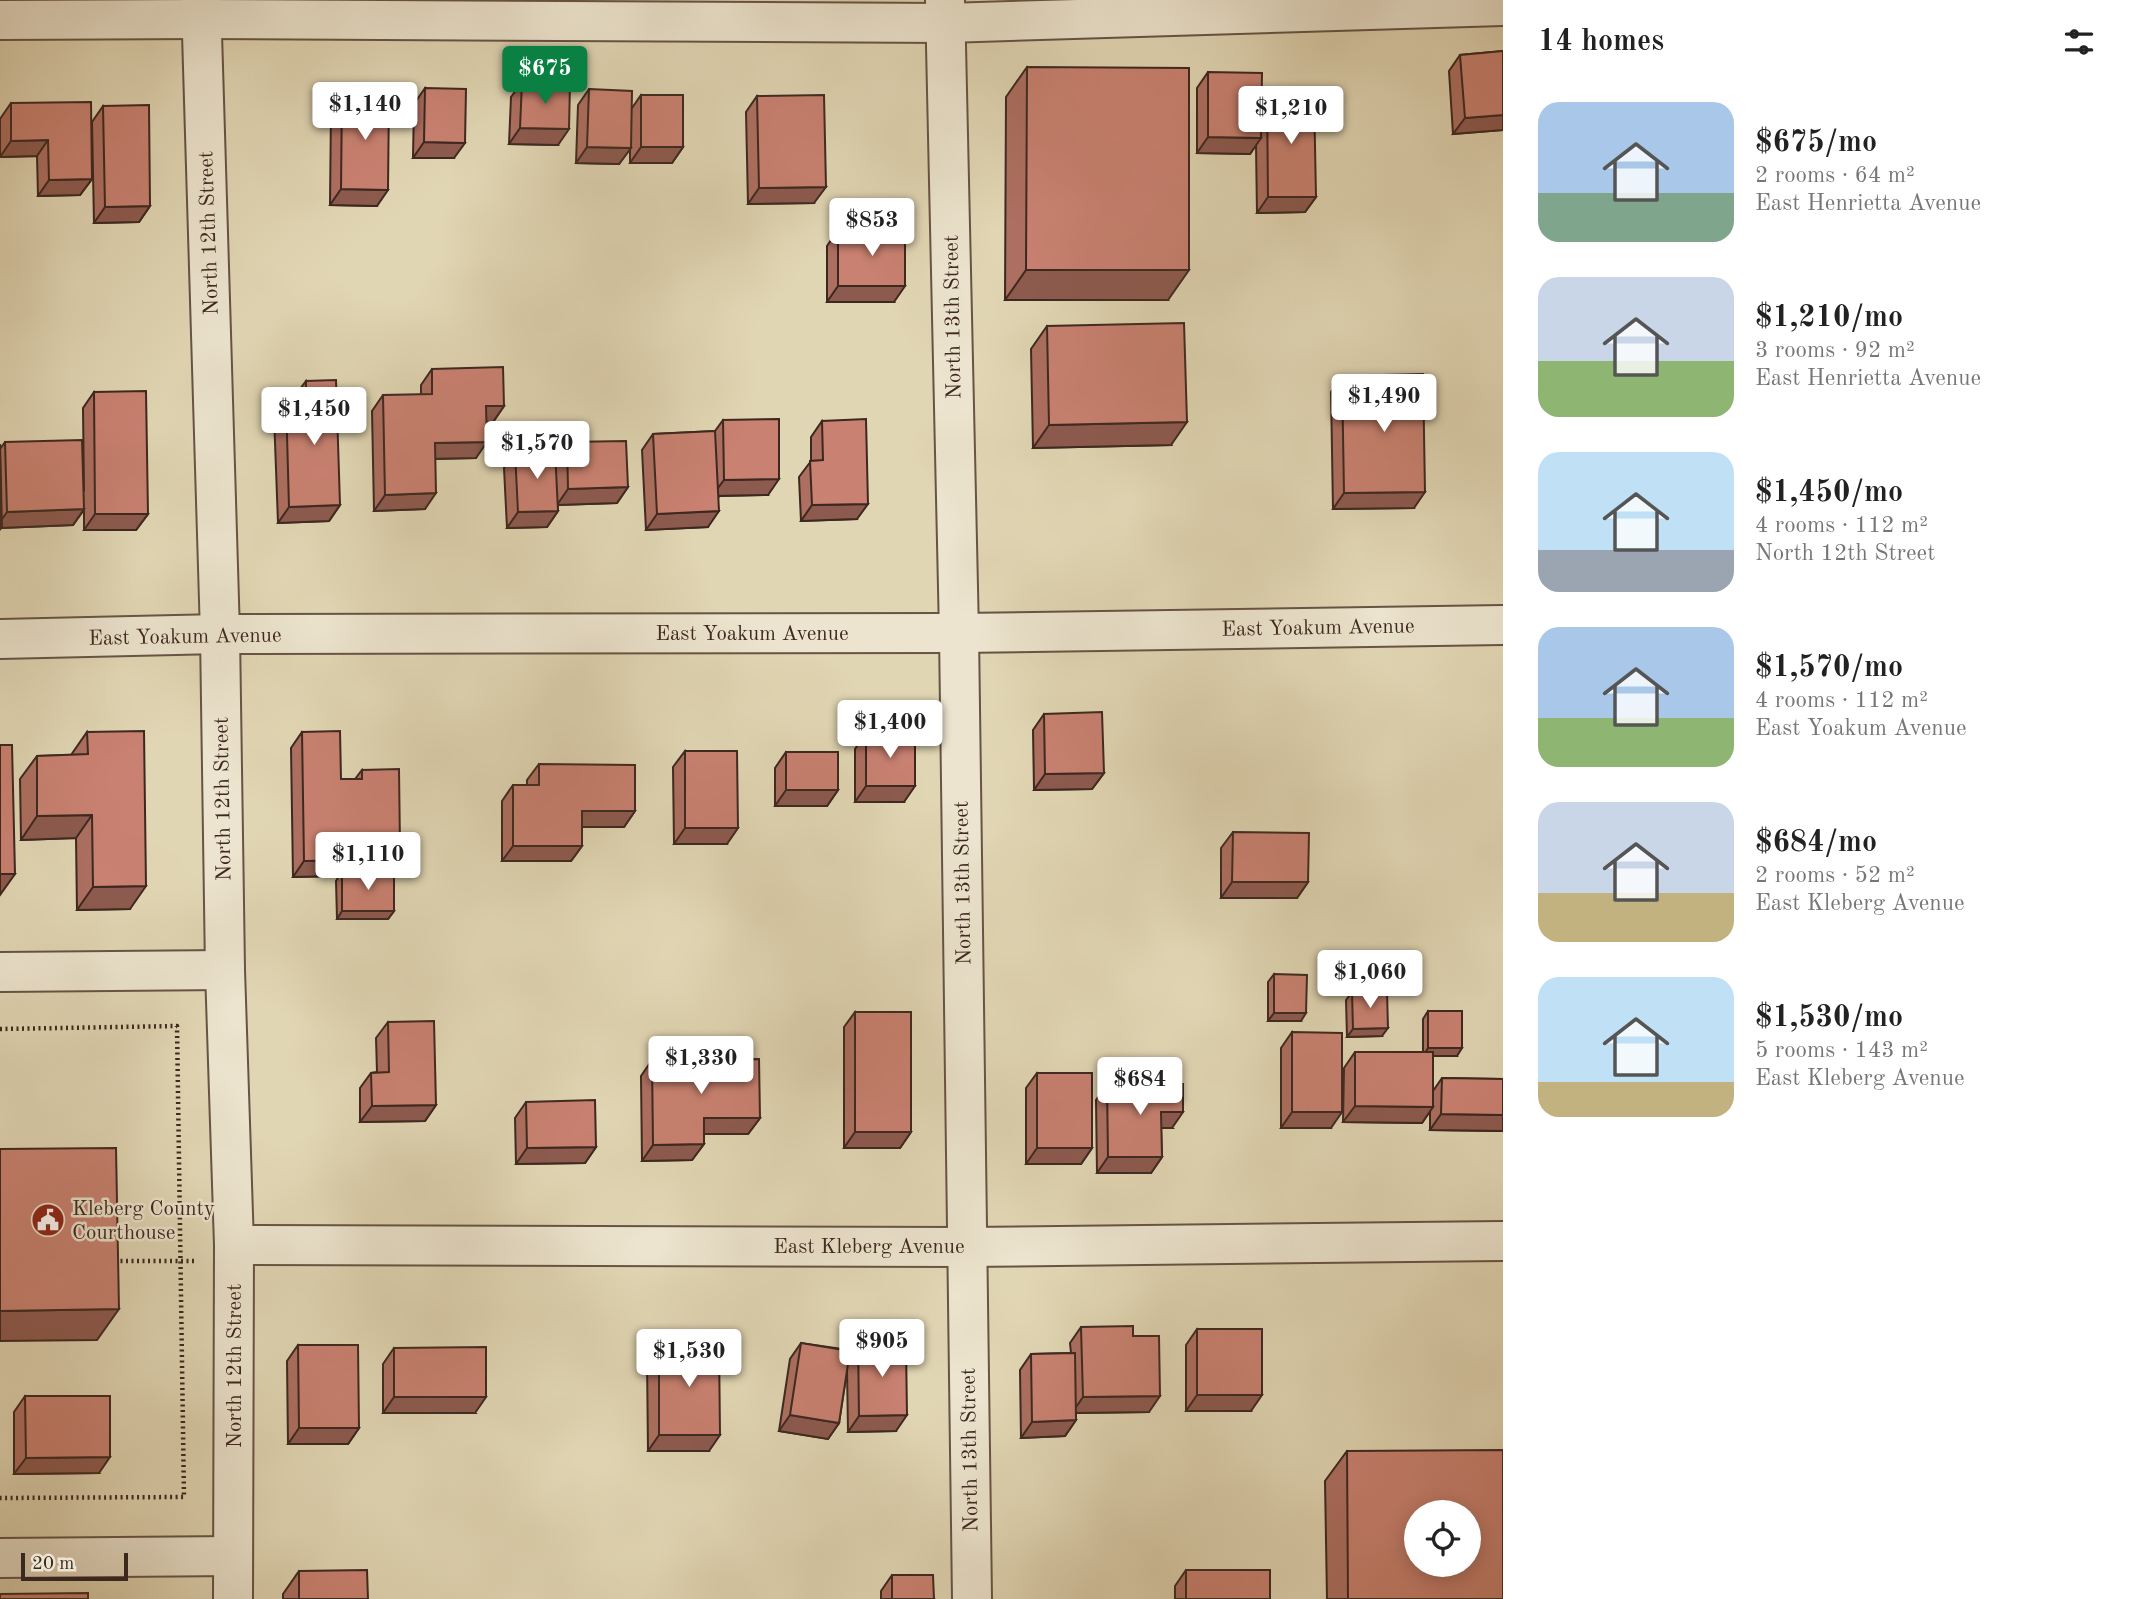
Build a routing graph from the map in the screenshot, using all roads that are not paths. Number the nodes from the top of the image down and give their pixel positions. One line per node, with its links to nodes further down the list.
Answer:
1 (1503, 6): 3 (street)
2 (201, 9): 3 (street); 4 (street); 7 (street, North 12th Street)
3 (945, 12): 6 (street, North 13th Street)
4 (0, 20)
5 (1503, 625): 6 (street, East Yoakum Avenue)
6 (959, 633): 7 (street, East Yoakum Avenue); 12 (street, North 13th Street)
7 (220, 635): 8 (street, East Yoakum Avenue); 9 (street, North 12th Street)
8 (0, 639)
9 (225, 970): 10 (street); 13 (street, North 12th Street)
10 (0, 972)
11 (1503, 1241): 12 (street, East Kleberg Avenue)
12 (966, 1247): 13 (street, East Kleberg Avenue); 17 (street, North 13th Street)
13 (234, 1253): 14 (street, North 12th Street)
14 (233, 1556): 15 (street); 16 (street, North 12th Street)
15 (0, 1558)
16 (233, 1599)
17 (972, 1599)

